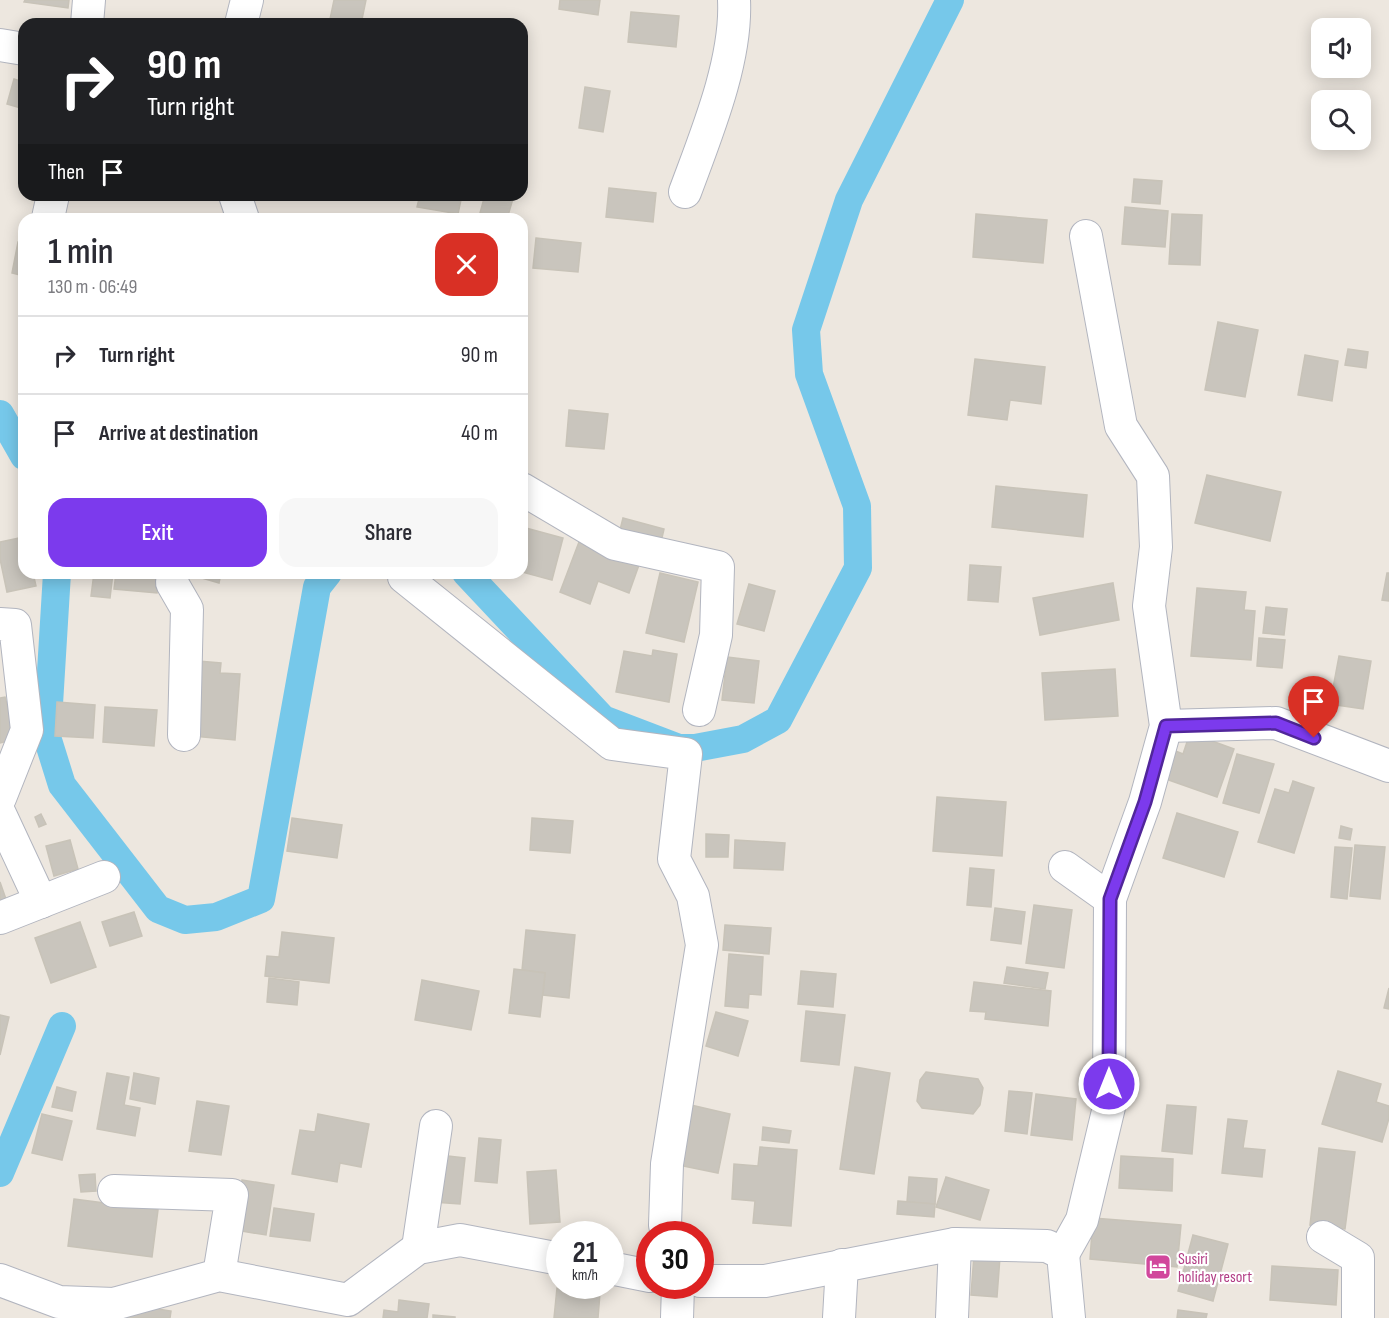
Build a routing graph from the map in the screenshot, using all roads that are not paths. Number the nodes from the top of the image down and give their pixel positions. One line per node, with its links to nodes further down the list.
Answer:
1 (89, 0): 4 (street)
2 (247, 0): 5 (street)
3 (734, 0): 8 (street)
4 (88, 18)
5 (243, 18)
6 (0, 45): 7 (street)
7 (18, 48)
8 (685, 192)
9 (1086, 236): 15 (street)
10 (528, 493): 14 (street)
11 (172, 579): 16 (street)
12 (406, 579): 27 (street)
13 (0, 624): 18 (street)
14 (699, 710)
15 (1166, 726): 17 (street); 22 (street)
16 (184, 735)
17 (1389, 766)
18 (0, 798)
19 (0, 814): 23 (street)
20 (1065, 867): 22 (street)
21 (104, 877): 23 (street)
22 (1110, 899): 31 (street)
23 (41, 902): 24 (street)
24 (0, 918)
25 (436, 1126): 30 (street)
26 (114, 1191): 34 (street)
27 (665, 1221)
28 (1323, 1236): 43 (street)
29 (955, 1245): 31 (street); 33 (street); 41 (street)
30 (418, 1248): 32 (street); 38 (street)
31 (1063, 1254): 42 (street)
32 (546, 1256)
33 (842, 1265): 36 (street); 40 (street)
34 (219, 1275): 35 (street); 38 (street)
35 (0, 1280)
36 (714, 1281)
37 (678, 1299): 39 (street)
38 (344, 1309)
39 (677, 1318)
40 (839, 1318)
41 (952, 1318)
42 (1069, 1318)
43 (1358, 1318)

